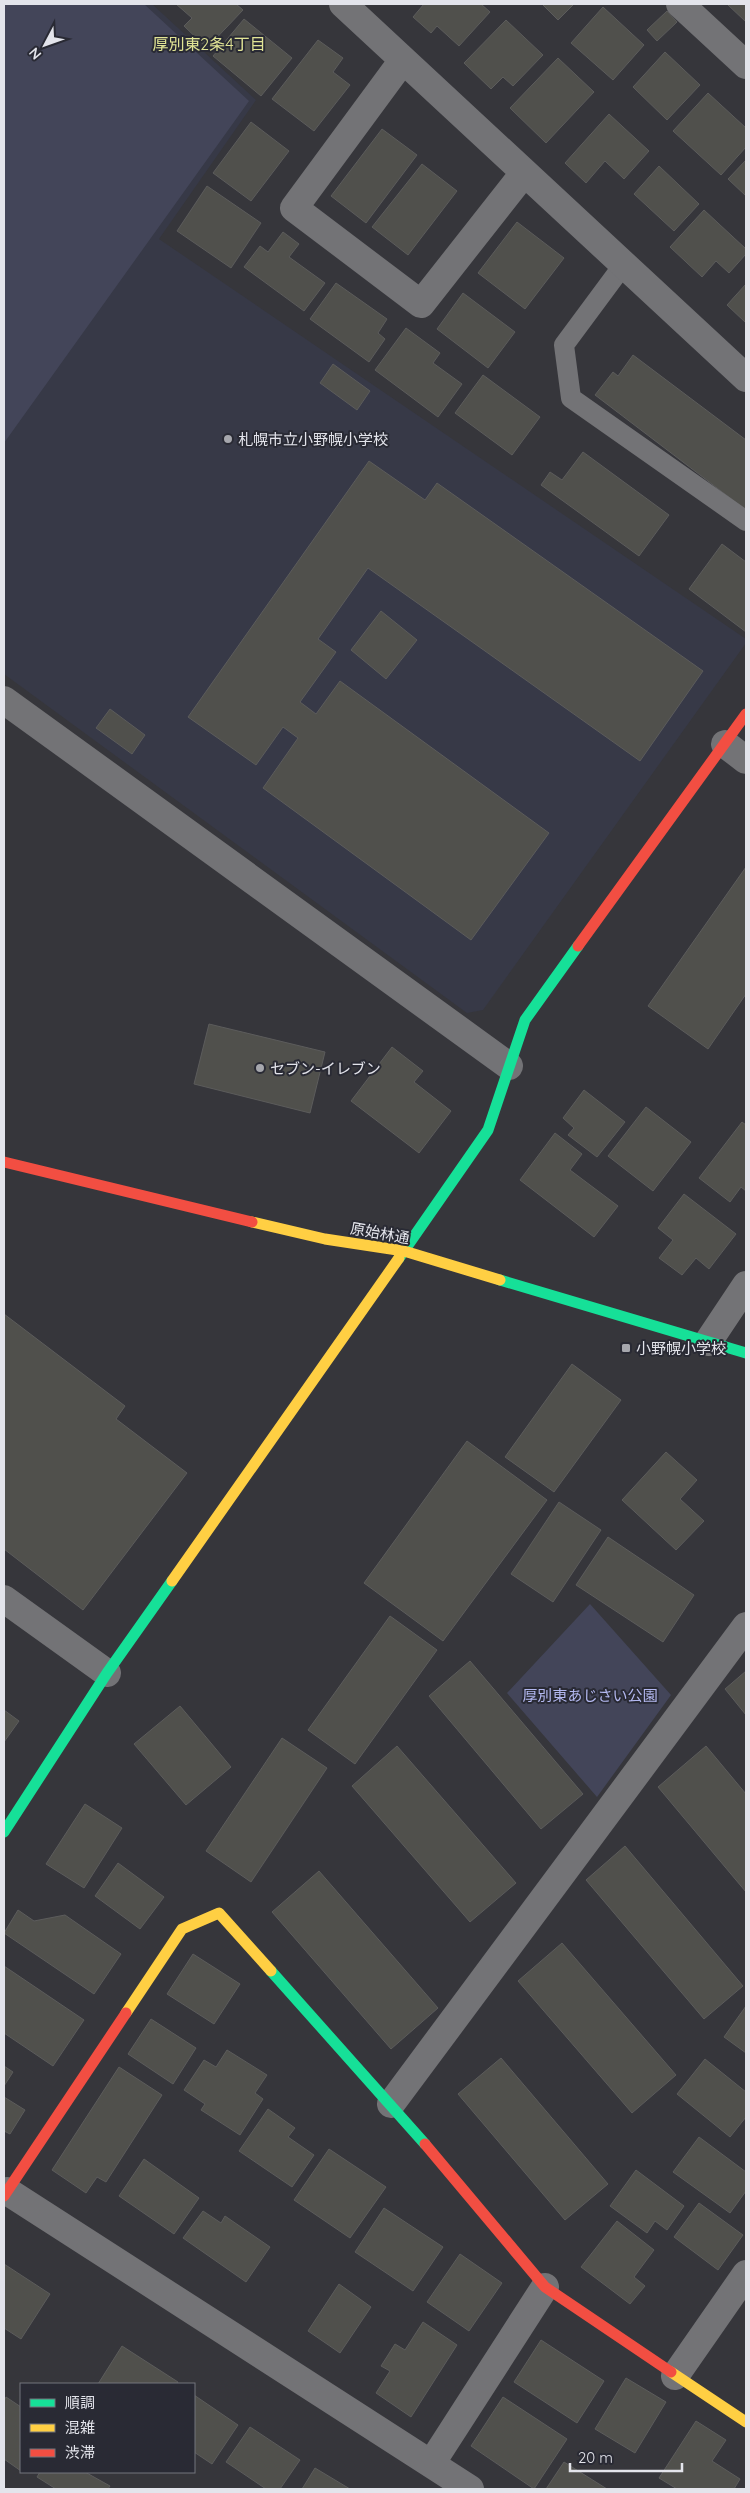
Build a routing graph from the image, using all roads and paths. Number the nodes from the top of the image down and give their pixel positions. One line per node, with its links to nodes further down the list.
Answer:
1 (343, 4): 3 (street)
2 (680, 4): 4 (street)
3 (403, 60): 5 (street); 5 (street)
4 (746, 65)
5 (524, 173): 6 (street)
6 (624, 264): 7 (street); 8 (lane)
7 (746, 378)
8 (746, 521)
9 (4, 700): 12 (street)
10 (746, 714): 11 (street)
11 (736, 752): 12 (street)
12 (509, 1066): 14 (street)
13 (4, 1162): 14 (street, 原始林通)
14 (404, 1251): 16 (street, 原始林通); 19 (street)
15 (746, 1285): 16 (street)
16 (734, 1354)
17 (4, 1599): 19 (street)
18 (746, 1626): 21 (street)
19 (107, 1673): 20 (street)
20 (4, 1832)
21 (391, 2104): 22 (street); 24 (street)
22 (5, 2194): 27 (street)
23 (746, 2274): 25 (street)
24 (545, 2287): 25 (street); 27 (street)
25 (675, 2376): 26 (street)
26 (746, 2422)
27 (431, 2464): 28 (street)
28 (470, 2489)

